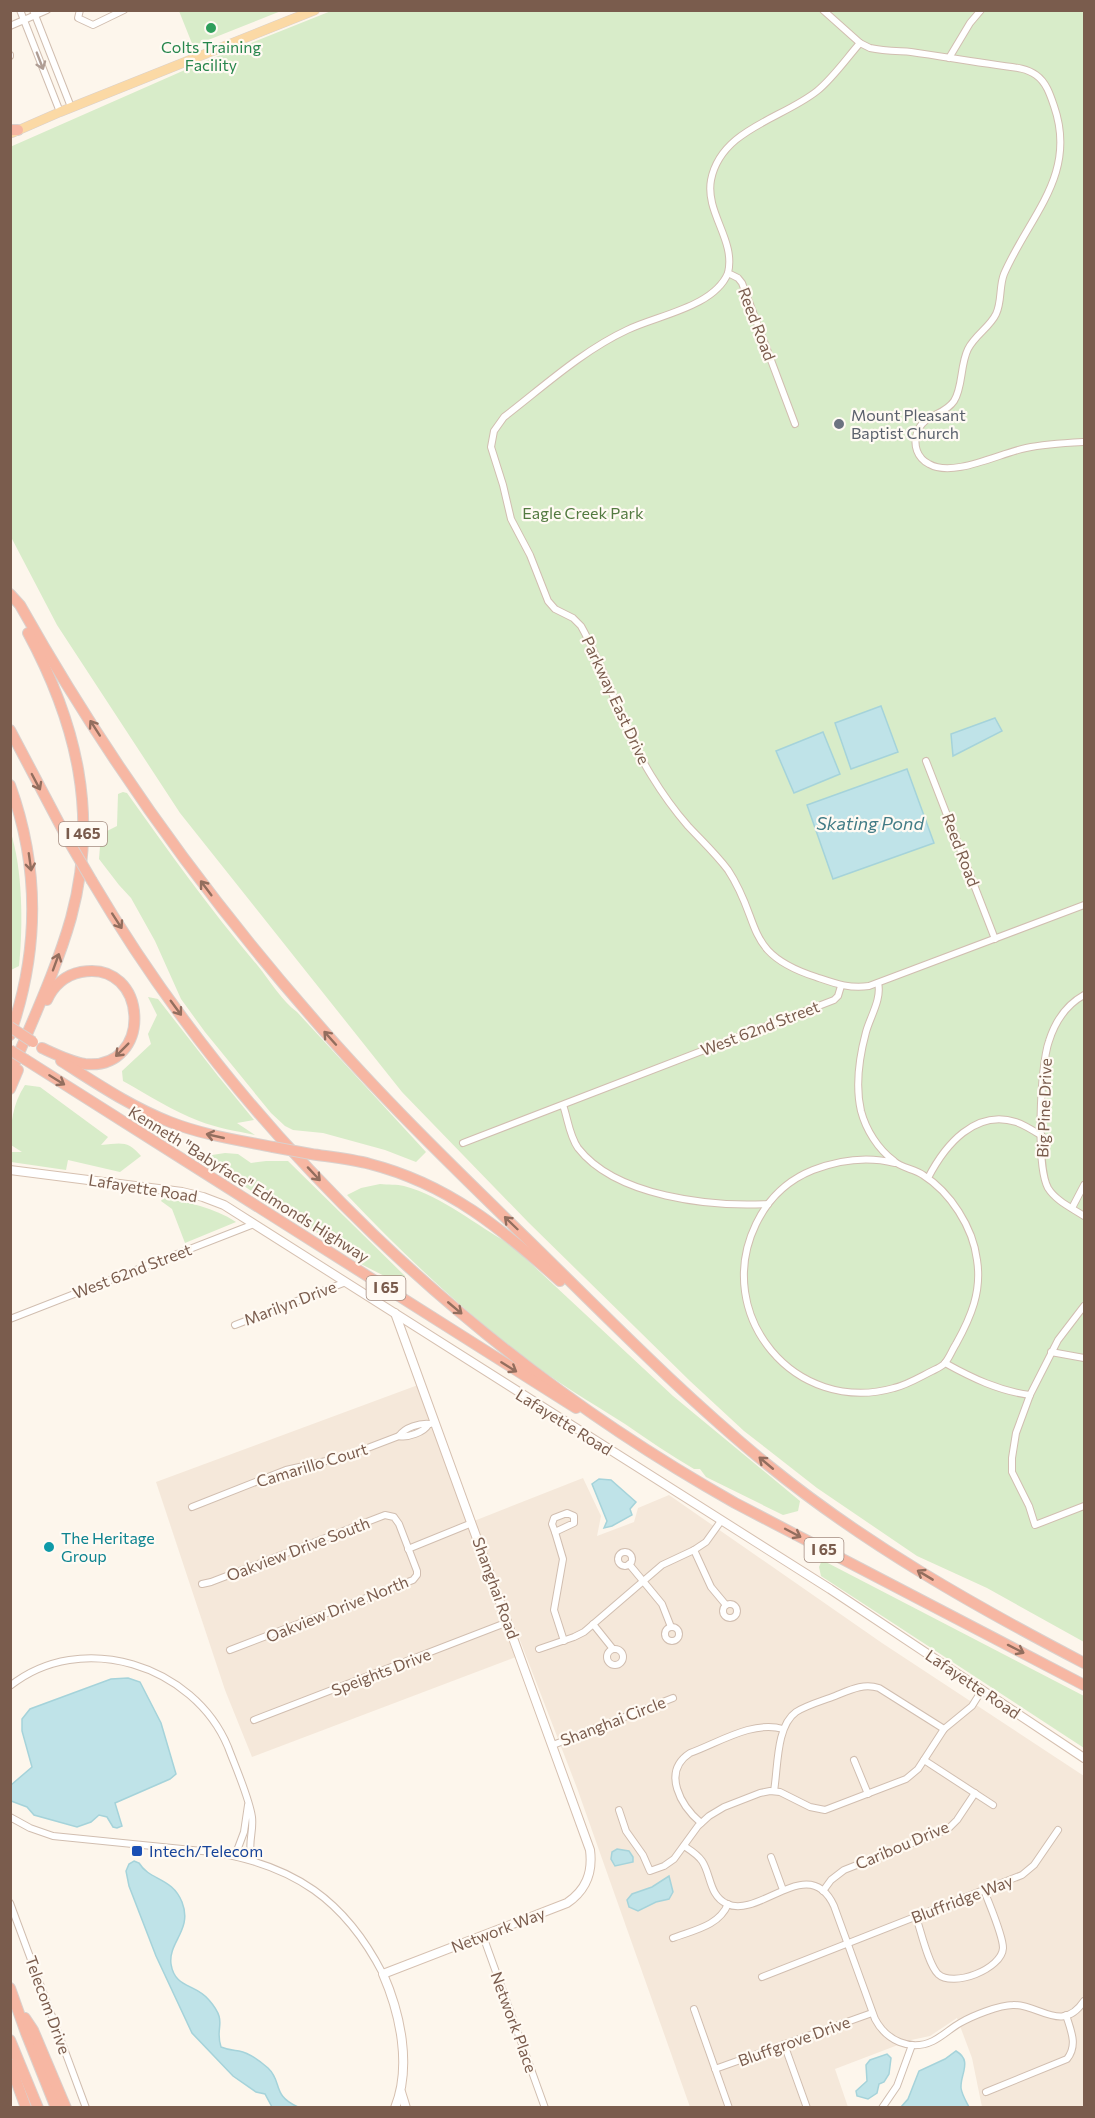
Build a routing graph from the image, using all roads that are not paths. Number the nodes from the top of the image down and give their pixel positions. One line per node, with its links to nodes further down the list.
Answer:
1 (20, 10): 9 (street)
2 (47, 10): 8 (street)
3 (80, 10): 4 (street)
4 (124, 10)
5 (315, 10): 13 (main road)
6 (823, 10): 11 (street)
7 (981, 10): 12 (street)
8 (35, 14): 9 (street); 13 (street)
9 (24, 21): 10 (street); 14 (street, one-way to 14)
10 (10, 26)
11 (860, 43): 12 (street); 16 (street, Reed Road)
12 (949, 58): 18 (street)
13 (71, 107): 14 (main road)
14 (60, 112): 15 (main road)
15 (13, 131)
16 (728, 273): 17 (street, Reed Road); 26 (street, Parkway East Drive)
17 (795, 424)
18 (1084, 442)
19 (10, 594): 32 (highway, I 465, one-way to 19); 50 (highway, one-way to 19)
20 (10, 729): 56 (highway, one-way to 56, bridge)
21 (926, 761): 24 (street, Reed Road)
22 (10, 785): 29 (highway, one-way to 29)
23 (1084, 905): 24 (street)
24 (995, 939): 25 (street)
25 (878, 983): 26 (street); 37 (street)
26 (841, 986): 34 (street, West 62nd Street)
27 (1084, 995): 35 (street, Big Pine Drive)
28 (10, 1027): 30 (highway, Kenneth "Babyface" Edmonds Highway / I 65, bridge)
29 (10, 1035)
30 (37, 1045): 33 (highway, one-way to 30); 50 (highway, Kenneth "Babyface" Edmonds Highway / I 65, one-way to 30, bridge)
31 (10, 1050): 56 (highway, Kenneth "Babyface" Edmonds Highway / I 65, one-way to 56, bridge)
32 (10, 1075)
33 (10, 1089)
34 (563, 1105): 36 (street, West 62nd Street); 41 (street)
35 (1042, 1136): 39 (street); 42 (street, Big Pine Drive)
36 (463, 1143)
37 (895, 1163): 39 (street); 41 (street)
38 (10, 1170): 44 (main road, Lafayette Road)
39 (928, 1178): 53 (street)
40 (1084, 1185): 42 (street)
41 (768, 1204): 53 (street)
42 (1072, 1208): 43 (street, Big Pine Drive)
43 (1084, 1216)
44 (254, 1224): 45 (main road, Lafayette Road); 48 (street, West 62nd Street)
45 (346, 1282): 47 (main road, Lafayette Road); 49 (street, Marilyn Drive)
46 (1084, 1306): 51 (street)
47 (395, 1313): 55 (main road, Shanghai Road); 59 (main road, Lafayette Road)
48 (10, 1318)
49 (234, 1325)
50 (626, 1338): 75 (highway, I 65, one-way to 50)
51 (1051, 1352): 52 (street); 54 (street)
52 (1084, 1358)
53 (945, 1363): 54 (street)
54 (1030, 1395): 57 (street)
55 (432, 1423): 58 (street, Camarillo Court); 60 (main road, Shanghai Road)
56 (686, 1475): 76 (highway, I 65, one-way to 76)
57 (1084, 1506)
58 (192, 1507)
59 (721, 1521): 63 (street); 78 (main road, Lafayette Road)
60 (472, 1524): 62 (street); 68 (main road, Shanghai Road)
61 (555, 1532): 71 (street)
62 (408, 1549): 66 (street, Oakview Drive South); 73 (street, Oakview Drive North)
63 (694, 1550): 65 (street); 67 (street)
64 (629, 1564): 65 (street)
65 (643, 1581): 69 (street); 70 (street)
66 (202, 1584)
67 (726, 1605)
68 (508, 1622): 80 (street, Speights Drive); 83 (main road, Shanghai Road)
69 (593, 1624): 71 (street); 72 (street)
70 (671, 1627)
71 (564, 1641): 74 (street)
72 (612, 1649)
73 (230, 1650)
74 (539, 1650)
75 (1084, 1663)
76 (1084, 1685)
77 (10, 1686): 90 (street)
78 (982, 1690): 82 (street); 84 (main road, Lafayette Road)
79 (673, 1698): 83 (street, Shanghai Circle)
80 (254, 1720)
81 (783, 1729): 82 (street); 87 (street); 94 (street)
82 (944, 1729): 86 (street)
83 (553, 1745): 100 (main road, Shanghai Road)
84 (1084, 1758)
85 (854, 1760): 89 (street)
86 (924, 1760): 88 (street); 89 (street)
87 (774, 1791): 89 (street); 94 (street)
88 (975, 1793): 91 (street); 103 (street, Caribou Drive)
89 (868, 1794)
90 (248, 1804): 97 (street); 99 (street)
91 (993, 1805)
92 (619, 1810): 96 (street)
93 (10, 1818): 97 (street)
94 (701, 1823): 96 (street)
95 (1058, 1830): 102 (street, Bluffridge Way)
96 (684, 1846): 105 (street)
97 (235, 1856): 99 (street)
98 (771, 1857): 101 (street)
99 (254, 1861): 110 (street)
100 (591, 1864): 107 (main road, Network Way)
101 (783, 1890): 103 (street); 105 (street)
102 (984, 1890): 106 (street, Bluffridge Way); 106 (street)
103 (823, 1891): 109 (street)
104 (10, 1903): 129 (street, Telecom Drive)
105 (728, 1905): 108 (street)
106 (916, 1917): 109 (street, Bluffridge Way)
107 (483, 1936): 110 (main road, Network Way); 132 (street, Network Place)
108 (673, 1938)
109 (848, 1944): 111 (street, Bluffridge Way); 116 (street)
110 (384, 1974): 123 (main road)
111 (762, 1977)
112 (10, 1988): 114 (highway)
113 (1084, 2001): 117 (street)
114 (17, 2004): 127 (highway); 128 (highway)
115 (694, 2010): 122 (street)
116 (872, 2013): 119 (street, Bluffgrove Drive); 120 (street)
117 (1066, 2015): 120 (street); 124 (street)
118 (10, 2040): 126 (highway)
119 (784, 2044): 122 (street, Bluffgrove Drive); 134 (street)
120 (912, 2045): 135 (street)
121 (10, 2064): 125 (highway)
122 (716, 2069): 133 (street)
123 (401, 2092): 130 (main road); 131 (main road)
124 (986, 2092)
125 (26, 2108)
126 (38, 2108)
127 (56, 2108)
128 (66, 2108)
129 (86, 2108)
130 (395, 2108)
131 (406, 2108)
132 (545, 2108)
133 (729, 2108)
134 (807, 2108)
135 (882, 2108)

